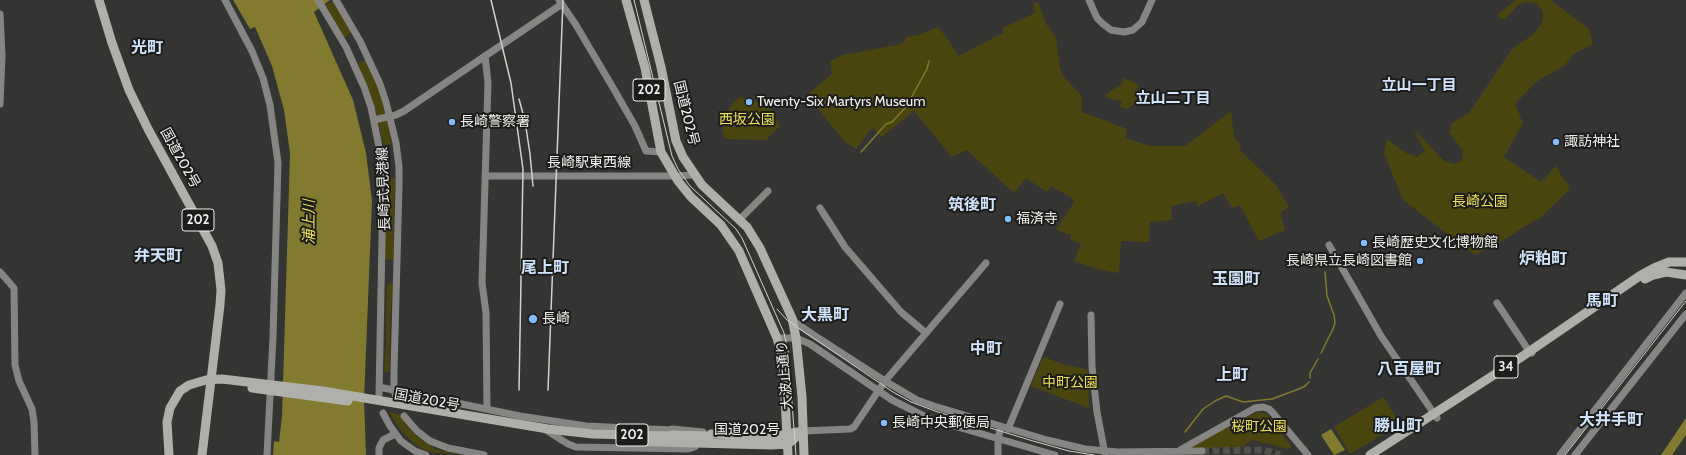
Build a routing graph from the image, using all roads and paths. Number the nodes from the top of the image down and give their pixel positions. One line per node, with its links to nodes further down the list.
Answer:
1 (99, 0): 71 (highway, 国道202号 / 202)
2 (225, 0): 72 (street)
3 (318, 0): 14 (street, 長崎式見港線)
4 (336, 0): 13 (street, 長崎式見港線)
5 (626, 0): 15 (highway, 202)
6 (644, 0): 16 (highway, 国道202号 / 202)
7 (1089, 0): 8 (street)
8 (1152, 0)
9 (560, 2): 11 (street); 15 (street)
10 (0, 14): 12 (street)
11 (485, 56): 13 (street); 17 (street)
12 (0, 104)
13 (390, 116): 14 (street); 40 (street, 長崎式見港線)
14 (374, 120): 40 (street, 長崎式見港線)
15 (661, 152): 18 (highway, 202)
16 (694, 175): 18 (street, 長崎駅東西線); 21 (highway, 国道202号 / 202)
17 (485, 176): 18 (street, 長崎駅東西線); 44 (street)
18 (676, 176): 34 (highway, 202)
19 (768, 191): 21 (street)
20 (820, 208): 33 (street)
21 (738, 220): 32 (highway, 国道202号 / 202)
22 (1329, 245): 49 (street)
23 (986, 262): 33 (street)
24 (1686, 262): 38 (highway, 34)
25 (0, 272): 68 (street)
26 (1686, 276): 38 (highway, 34)
27 (1686, 293): 45 (street)
28 (1497, 303): 38 (street)
29 (1060, 304): 53 (street)
30 (1686, 314): 50 (street)
31 (1091, 315): 67 (street)
32 (792, 318): 35 (highway, 大波止通り / 202); 39 (street)
33 (926, 333): 39 (street)
34 (777, 338): 35 (street); 58 (highway, 大波止通り / 202)
35 (796, 338): 36 (street); 37 (highway, 大波止通り / 202)
36 (810, 344): 37 (street); 41 (street)
37 (797, 351): 54 (highway, 大波止通り / 202)
38 (1531, 352): 49 (highway, 34)
39 (885, 381): 41 (street); 53 (street)
40 (394, 390): 42 (street, 長崎式見港線); 44 (street, 長崎式見港線)
41 (878, 391): 54 (street); 60 (street)
42 (397, 400)
43 (173, 409): 59 (highway, 国道202号 / 202); 69 (highway, 国道202号 / 202); 70 (highway, 国道202号 / 202)
44 (487, 410): 48 (street, 長崎式見港線)
45 (1595, 411): 50 (street); 83 (street)
46 (383, 413): 56 (street)
47 (404, 416): 75 (street)
48 (520, 416): 51 (street, 長崎式見港線); 62 (street, 長崎式見港線)
49 (1435, 416): 81 (highway, 34); 82 (highway, 34)
50 (1604, 419): 84 (street)
51 (574, 424): 52 (street, 長崎式見港線); 62 (street)
52 (586, 426): 55 (street, 長崎式見港線); 63 (street)
53 (1004, 428): 60 (street); 67 (street)
54 (803, 431): 58 (highway, 国道202号 / 202); 61 (highway, 国道202号); 77 (highway, 大波止通り / 202)
55 (671, 433): 57 (street, 長崎式見港線); 59 (highway, 国道202号 / 202); 64 (highway, 国道202号 / 202)
56 (395, 434): 73 (street); 74 (street)
57 (711, 434): 58 (highway, 国道202号 / 202); 64 (highway, 国道202号 / 202)
58 (788, 434): 61 (highway, 大波止通り / 202)
59 (594, 437): 64 (highway, 国道202号 / 202)
60 (998, 438): 78 (street); 79 (street)
61 (788, 444): 64 (highway, 国道202号 / 202); 76 (highway, 大波止通り / 202)
62 (573, 446): 63 (street, 長崎式見港線)
63 (606, 446): 64 (street, 長崎式見港線)
64 (687, 446)
65 (1178, 451): 66 (street); 67 (street); 80 (street)
66 (1202, 451)
67 (1105, 453)
68 (35, 455)
69 (169, 455)
70 (176, 455)
71 (202, 455)
72 (267, 455)
73 (380, 455)
74 (426, 455)
75 (484, 455)
76 (788, 455)
77 (804, 455)
78 (998, 455)
79 (1055, 455)
80 (1308, 455)
81 (1370, 455)
82 (1379, 455)
83 (1561, 455)
84 (1575, 455)

